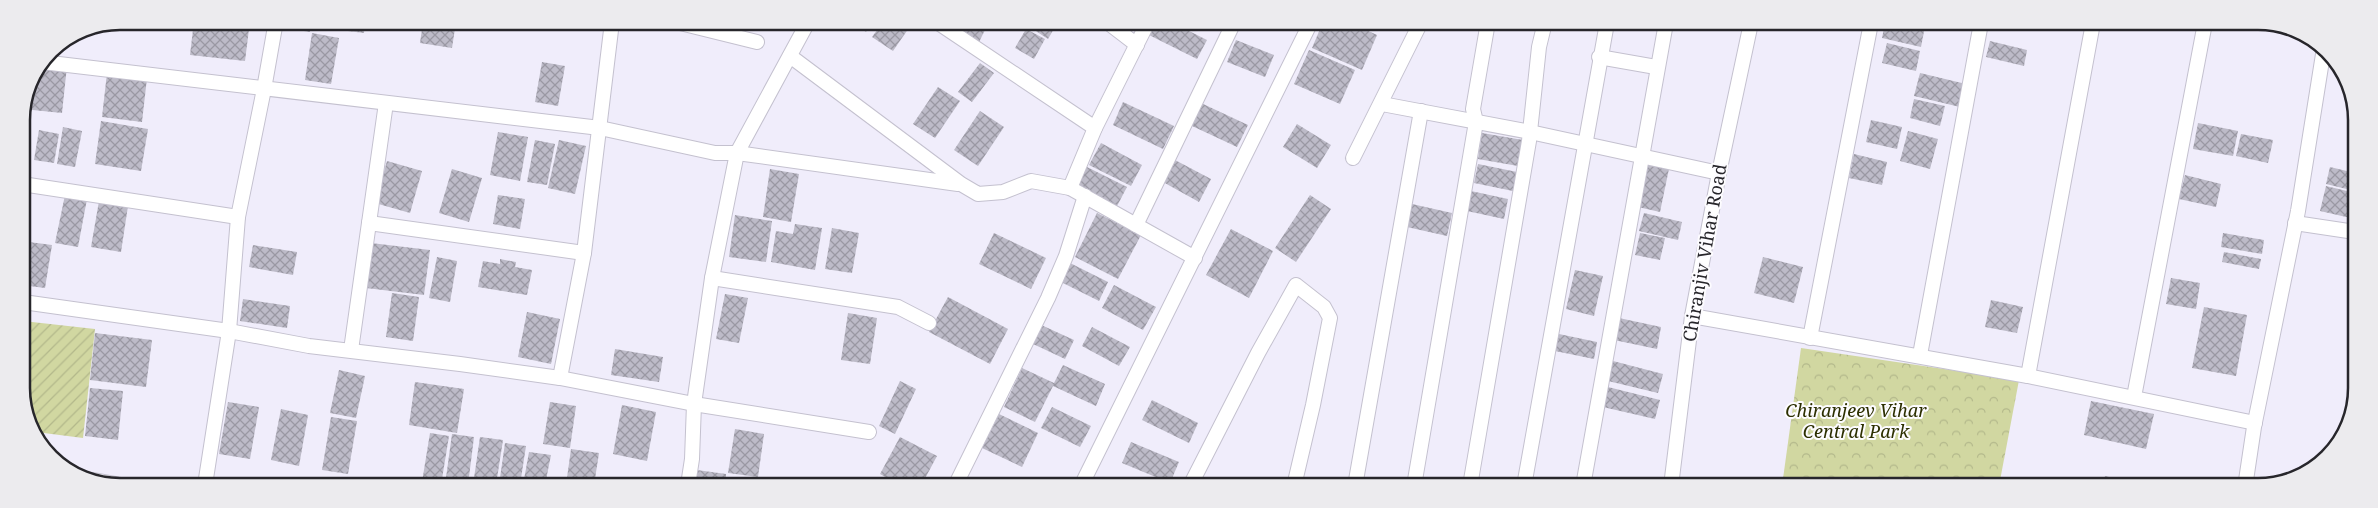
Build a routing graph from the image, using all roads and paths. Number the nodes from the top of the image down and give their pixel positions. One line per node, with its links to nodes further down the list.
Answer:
1 (274, 30): 27 (street)
2 (611, 30): 32 (street)
3 (708, 30): 20 (street)
4 (804, 30): 22 (street)
5 (949, 30): 33 (street)
6 (1117, 30): 21 (street)
7 (1144, 30): 21 (street)
8 (1230, 30): 47 (street)
9 (1307, 30): 50 (street)
10 (1416, 30): 29 (street)
11 (1487, 30): 31 (street)
12 (1543, 30): 34 (street)
13 (1604, 30): 23 (street)
14 (1664, 30): 26 (street)
15 (1750, 30): 39 (street, Chiranjiv Vihar Road)
16 (1869, 30): 56 (street)
17 (1980, 30): 58 (street)
18 (2092, 30): 59 (street)
19 (2204, 30): 61 (street)
20 (757, 42)
21 (1137, 45): 33 (street)
22 (790, 56): 36 (street); 40 (street)
23 (1599, 57): 26 (street); 35 (street)
24 (2323, 57): 46 (street)
25 (51, 63): 27 (street)
26 (1656, 67): 37 (street)
27 (264, 89): 28 (street); 44 (street)
28 (386, 103): 32 (street); 45 (street)
29 (1382, 104): 30 (street); 38 (street)
30 (1421, 111): 31 (street); 71 (street)
31 (1476, 122): 34 (street); 72 (street)
32 (600, 128): 36 (street); 49 (street)
33 (1095, 128): 42 (street)
34 (1530, 132): 35 (street); 73 (street)
35 (1586, 143): 37 (street); 74 (street)
36 (737, 153): 40 (street); 51 (street)
37 (1642, 155): 39 (street); 75 (street)
38 (1353, 158)
39 (1719, 174): 53 (street, Chiranjiv Vihar Road)
40 (961, 184): 42 (street)
41 (30, 185): 44 (street)
42 (1070, 188): 43 (street)
43 (1085, 196): 47 (street); 67 (street)
44 (238, 216): 55 (street)
45 (369, 223): 49 (street); 57 (street)
46 (2295, 223): 48 (street); 63 (street)
47 (1136, 225): 50 (street)
48 (2348, 231)
49 (584, 253): 60 (street)
50 (1195, 258): 68 (street)
51 (712, 278): 54 (street); 62 (street)
52 (30, 303): 55 (street)
53 (1692, 316): 56 (street); 76 (street, Chiranjiv Vihar Road)
54 (929, 323)
55 (229, 331): 57 (street); 65 (street)
56 (1810, 338): 58 (street)
57 (350, 350): 60 (street)
58 (1920, 356): 59 (street)
59 (2028, 376): 61 (street)
60 (560, 378): 62 (street)
61 (2134, 397): 63 (street)
62 (694, 404): 64 (street); 66 (street)
63 (2255, 424): 77 (street)
64 (869, 432)
65 (206, 478)
66 (689, 478)
67 (959, 478)
68 (1085, 478)
69 (1194, 478): 70 (street)
70 (1296, 478)
71 (1356, 478)
72 (1415, 478)
73 (1471, 478)
74 (1525, 478)
75 (1584, 478)
76 (1672, 478)
77 (2245, 478)

